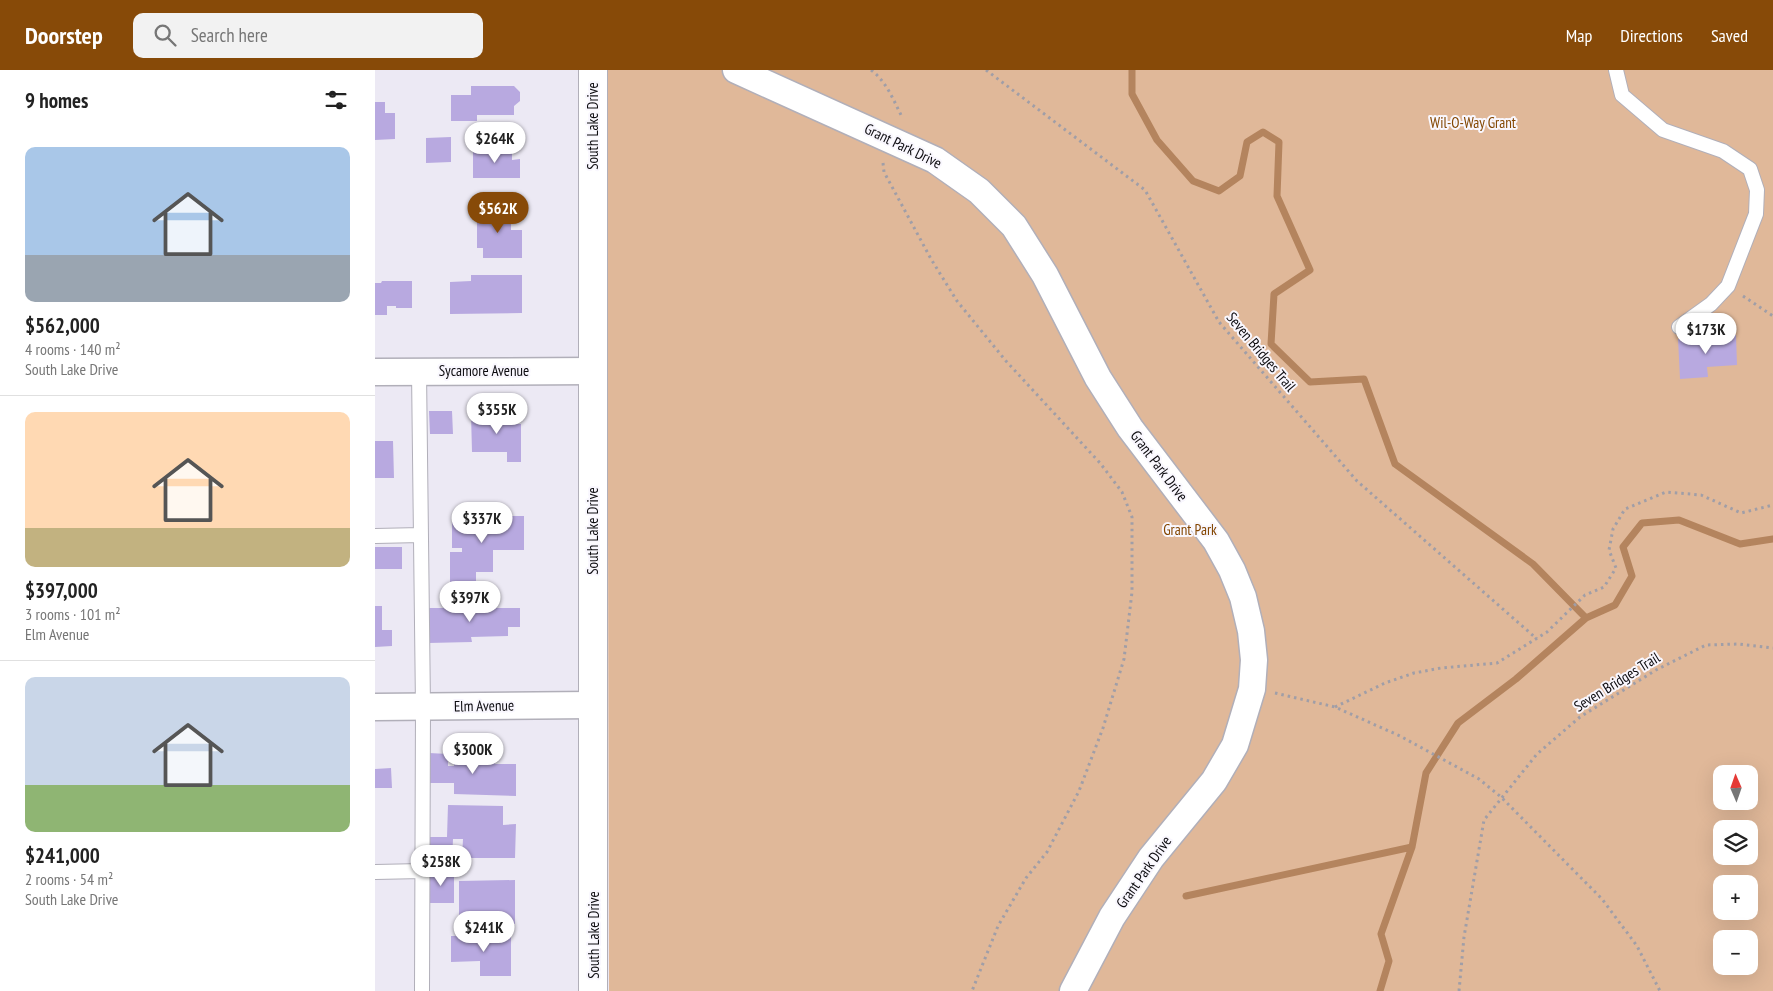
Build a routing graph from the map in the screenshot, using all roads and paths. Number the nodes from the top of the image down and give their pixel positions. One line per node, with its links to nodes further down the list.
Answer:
1 (593, 70): 12 (street, South Lake Drive)
2 (736, 70): 30 (street, Grant Park Drive)
3 (871, 70): 6 (path)
4 (986, 70): 17 (path, Seven Bridges Trail)
5 (1616, 70): 8 (lane)
6 (899, 121)
7 (885, 157): 29 (path)
8 (1728, 286): 9 (path); 10 (lane)
9 (1773, 316)
10 (1679, 327)
11 (419, 371): 12 (street, Sycamore Avenue); 13 (street, Sycamore Avenue); 15 (lane)
12 (593, 371): 20 (street, South Lake Drive)
13 (375, 372)
14 (1773, 505): 17 (path)
15 (421, 535): 16 (lane); 21 (lane)
16 (375, 536)
17 (1537, 639): 23 (path)
18 (1773, 648): 24 (path, Seven Bridges Trail)
19 (1290, 695): 23 (path)
20 (592, 705): 21 (street, Elm Avenue); 28 (street, South Lake Drive)
21 (423, 706): 22 (street, Elm Avenue); 25 (lane)
22 (375, 707)
23 (1335, 707): 24 (path)
24 (1501, 797): 31 (path, Seven Bridges Trail); 32 (path)
25 (422, 871): 26 (lane); 27 (lane)
26 (375, 872)
27 (422, 991)
28 (593, 991)
29 (972, 991)
30 (1073, 991)
31 (1459, 991)
32 (1660, 991)

